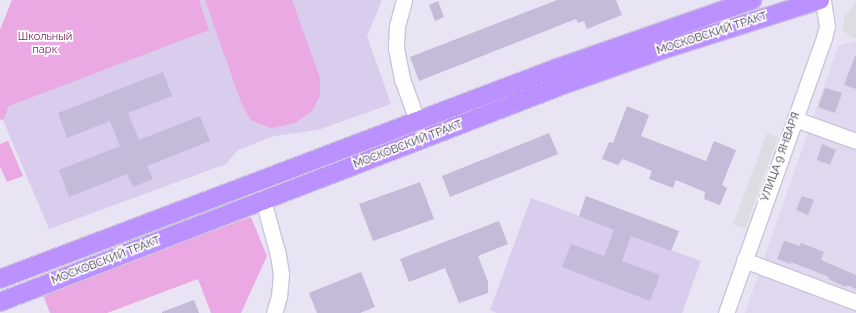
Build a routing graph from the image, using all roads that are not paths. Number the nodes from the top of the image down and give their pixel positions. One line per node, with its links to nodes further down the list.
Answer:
1 (404, 0): 5 (street)
2 (752, 0): 5 (main road, МОСКОВСКИЙ ТРАКТ)
3 (822, 0): 4 (street, УЛИЦА 9 ЯНВАРЯ); 7 (main road, МОСКОВСКИЙ ТРАКТ)
4 (795, 119): 6 (street); 8 (street, УЛИЦА 9 ЯНВАРЯ)
5 (417, 120): 9 (main road, МОСКОВСКИЙ ТРАКТ)
6 (856, 141)
7 (263, 200): 10 (main road, МОСКОВСКИЙ ТРАКТ); 12 (street)
8 (744, 260): 11 (street); 13 (street, УЛИЦА 9 ЯНВАРЯ)
9 (0, 280)
10 (0, 302)
11 (856, 302)
12 (274, 313)
13 (726, 313)

